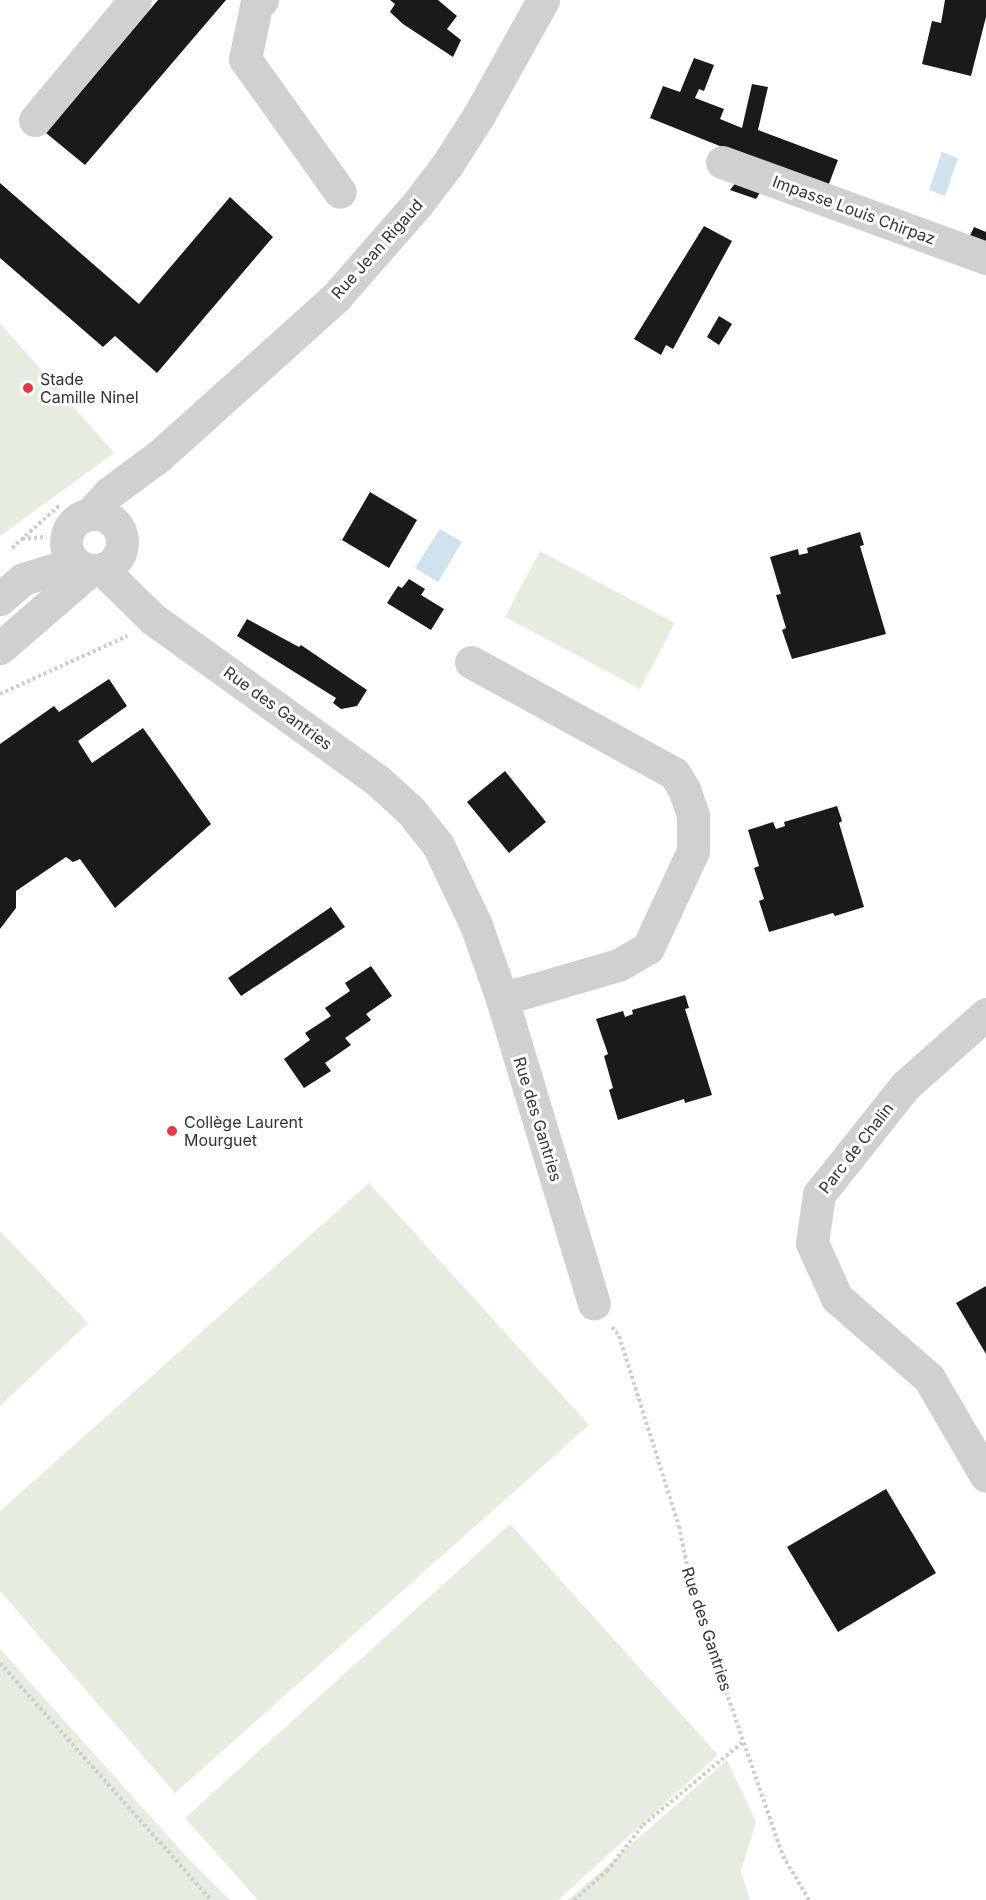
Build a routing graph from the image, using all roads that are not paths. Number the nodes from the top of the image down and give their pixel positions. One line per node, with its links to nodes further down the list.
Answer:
1 (135, 0): 4 (street)
2 (262, 0): 6 (street)
3 (543, 0): 8 (street, Rue Jean Rigaud)
4 (36, 120)
5 (722, 162): 7 (street, Impasse Louis Chirpaz)
6 (340, 192)
7 (986, 258)
8 (110, 527): 9 (street); 9 (street); 12 (street)
9 (85, 572): 10 (street); 11 (street); 12 (street, Rue des Gantries); 13 (street)
10 (0, 599)
11 (0, 616)
12 (153, 619): 15 (street, Rue des Gantries)
13 (0, 648)
14 (471, 662): 15 (street)
15 (502, 999): 17 (street, Rue des Gantries)
16 (986, 1014): 18 (street, Parc de Chalin)
17 (594, 1303)
18 (986, 1476)

